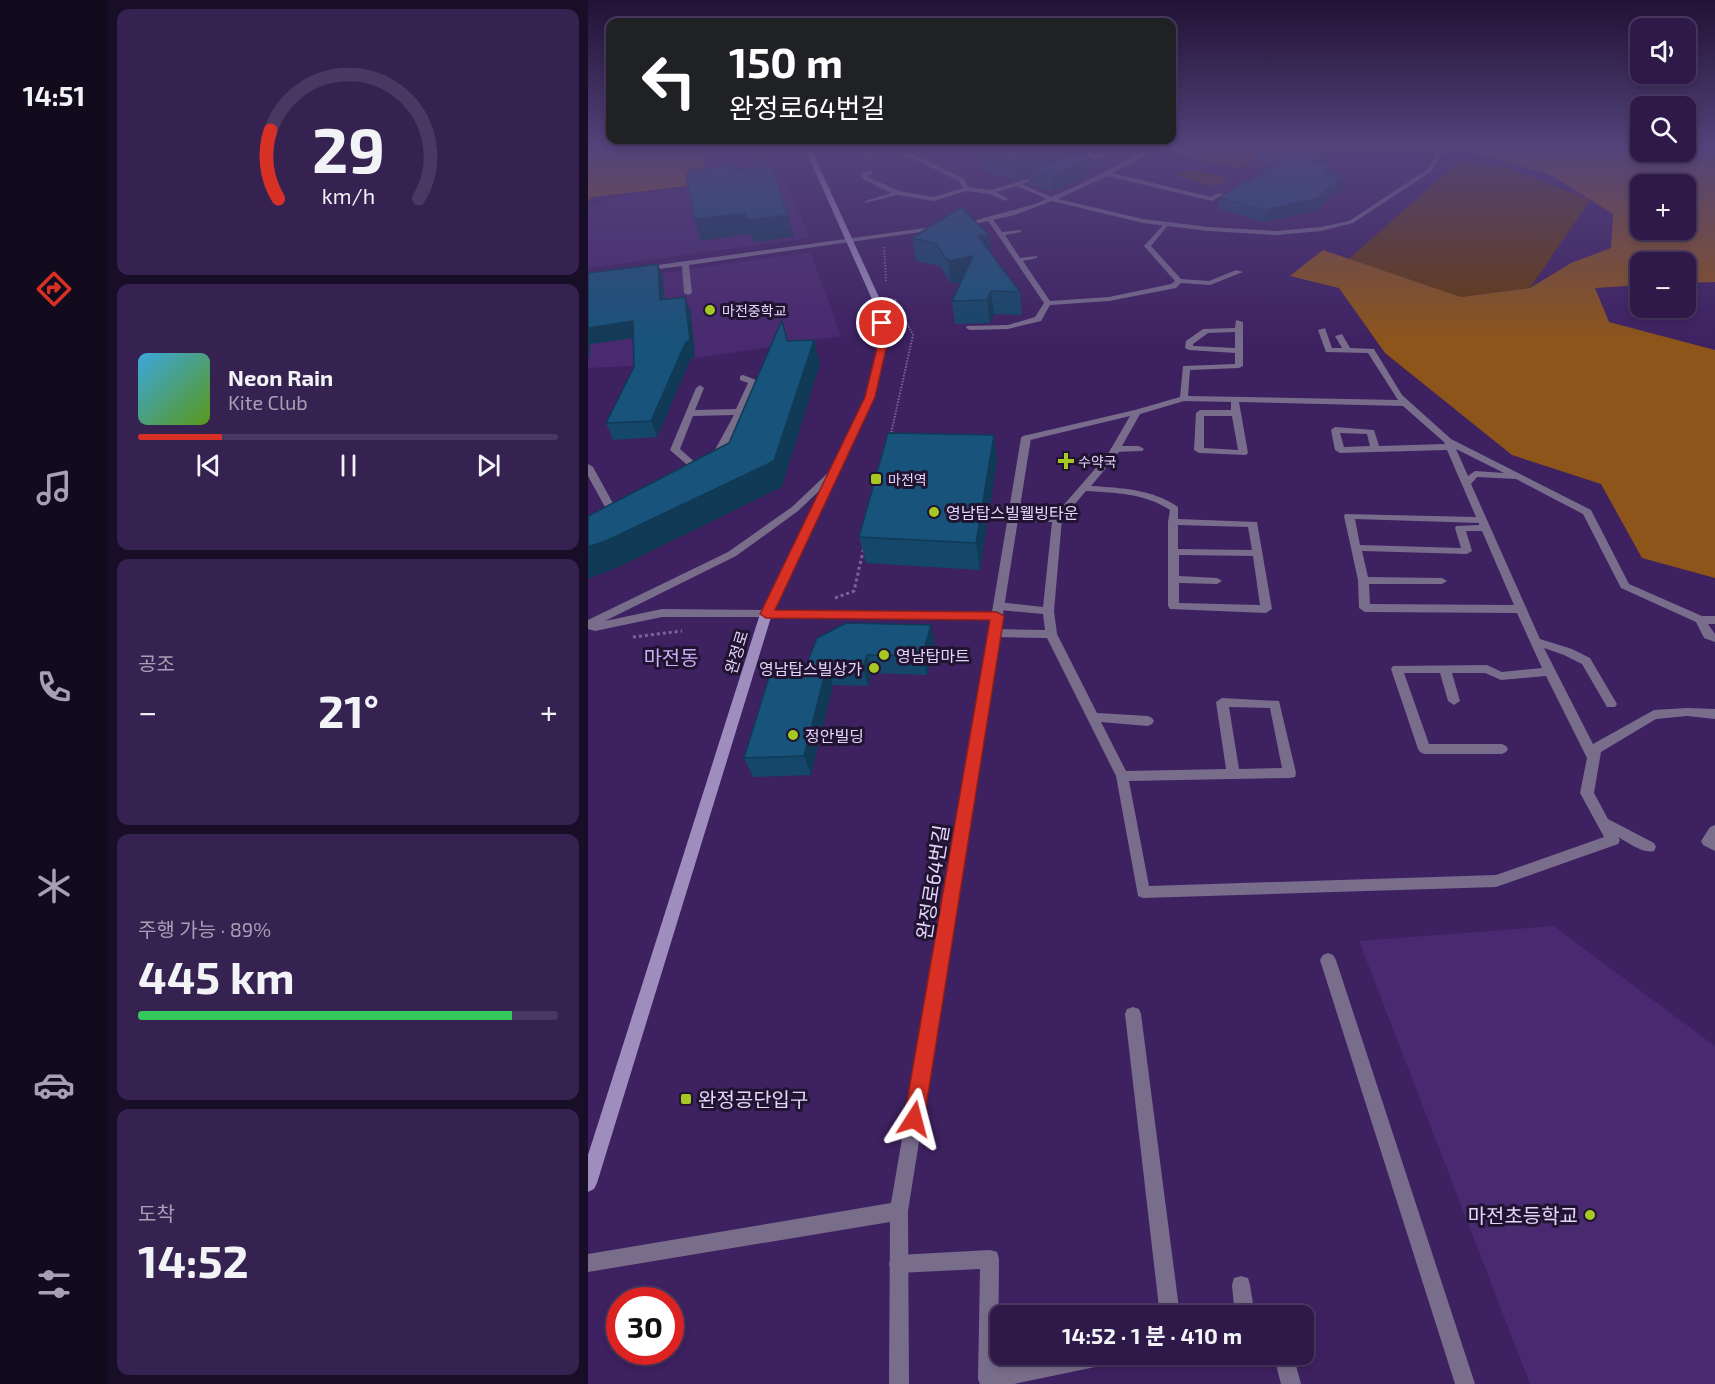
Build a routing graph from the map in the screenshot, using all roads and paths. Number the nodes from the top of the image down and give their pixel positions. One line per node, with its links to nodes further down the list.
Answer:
1 (837, 214): 9 (main road, 완정로)
2 (1013, 214): 5 (street)
3 (1112, 214): 6 (street)
4 (1364, 214): 6 (street)
5 (990, 219): 8 (street); 9 (street)
6 (1166, 224): 15 (street)
7 (1019, 231): 8 (street)
8 (1000, 234): 11 (street)
9 (850, 241): 12 (street); 37 (main road, 완정로)
10 (1035, 258): 11 (street)
11 (1018, 260): 17 (street)
12 (685, 263): 13 (street); 16 (street)
13 (631, 271)
14 (1239, 272): 15 (street)
15 (1179, 281): 17 (street)
16 (688, 293)
17 (1048, 303): 18 (street)
18 (970, 328)
19 (1322, 330): 21 (street)
20 (1339, 336): 21 (street)
21 (1347, 350): 27 (street)
22 (1239, 351): 22 (street); 25 (street)
23 (743, 378): 28 (street)
24 (700, 388): 30 (street)
25 (1184, 399): 26 (street); 29 (street)
26 (1235, 400): 27 (street); 31 (street)
27 (1405, 403): 32 (street)
28 (740, 412): 30 (street); 38 (street)
29 (1137, 412): 33 (street); 56 (street, 완정로64번길)
30 (690, 413): 38 (street)
31 (1236, 413): 31 (street)
32 (1449, 444): 35 (street); 39 (street); 41 (street)
33 (1115, 449): 34 (street); 42 (street)
34 (1139, 449)
35 (1375, 449)
36 (588, 467): 43 (street)
37 (836, 470): 58 (main road, 완정로); 61 (street)
38 (704, 474): 40 (street)
39 (1522, 478): 41 (street); 59 (street)
40 (694, 479)
41 (1467, 483): 47 (street)
42 (1083, 488): 45 (street); 46 (street)
43 (618, 519)
44 (1031, 519): 45 (street)
45 (1057, 519): 57 (street)
46 (1173, 522): 49 (street); 50 (street)
47 (1484, 524): 48 (street); 48 (street); 55 (street)
48 (1356, 548): 52 (street)
49 (1173, 552): 50 (street); 51 (street)
50 (1257, 553): 51 (street)
51 (1174, 579): 53 (street)
52 (1362, 580): 54 (street); 55 (street)
53 (1217, 581)
54 (1442, 581)
55 (1521, 609): 65 (street)
56 (998, 611): 57 (street); 58 (street); 62 (street, 완정로64번길)
57 (1048, 611): 63 (street)
58 (766, 614): 61 (street); 83 (main road, 완정로)
59 (1700, 620): 60 (street); 64 (street)
60 (1715, 620)
61 (588, 626)
62 (994, 633): 63 (street); 84 (street, 완정로64번길)
63 (1051, 634): 71 (street)
64 (1715, 638)
65 (1536, 642): 67 (street); 69 (street)
66 (1445, 669): 67 (street); 68 (street); 73 (street)
67 (1550, 672): 74 (street)
68 (1454, 701)
69 (1611, 704)
70 (1715, 714): 74 (street)
71 (1092, 717): 72 (street); 76 (street)
72 (1148, 721)
73 (1502, 749)
74 (1593, 757): 77 (street)
75 (1233, 774): 75 (street); 76 (street)
76 (1122, 776): 77 (street)
77 (1604, 823): 80 (street)
78 (1715, 831): 79 (street)
79 (1715, 845)
80 (1649, 848)
81 (1328, 960): 94 (street)
82 (1133, 1014): 88 (street)
83 (588, 1183)
84 (899, 1211): 85 (street); 86 (street, 완정로64번길)
85 (588, 1263)
86 (898, 1264): 90 (street); 92 (street, 완정로64번길)
87 (1241, 1285): 89 (street)
88 (1169, 1305)
89 (1244, 1305)
90 (1060, 1365)
91 (1286, 1365): 93 (street)
92 (899, 1384)
93 (1291, 1384)
94 (1465, 1384)

